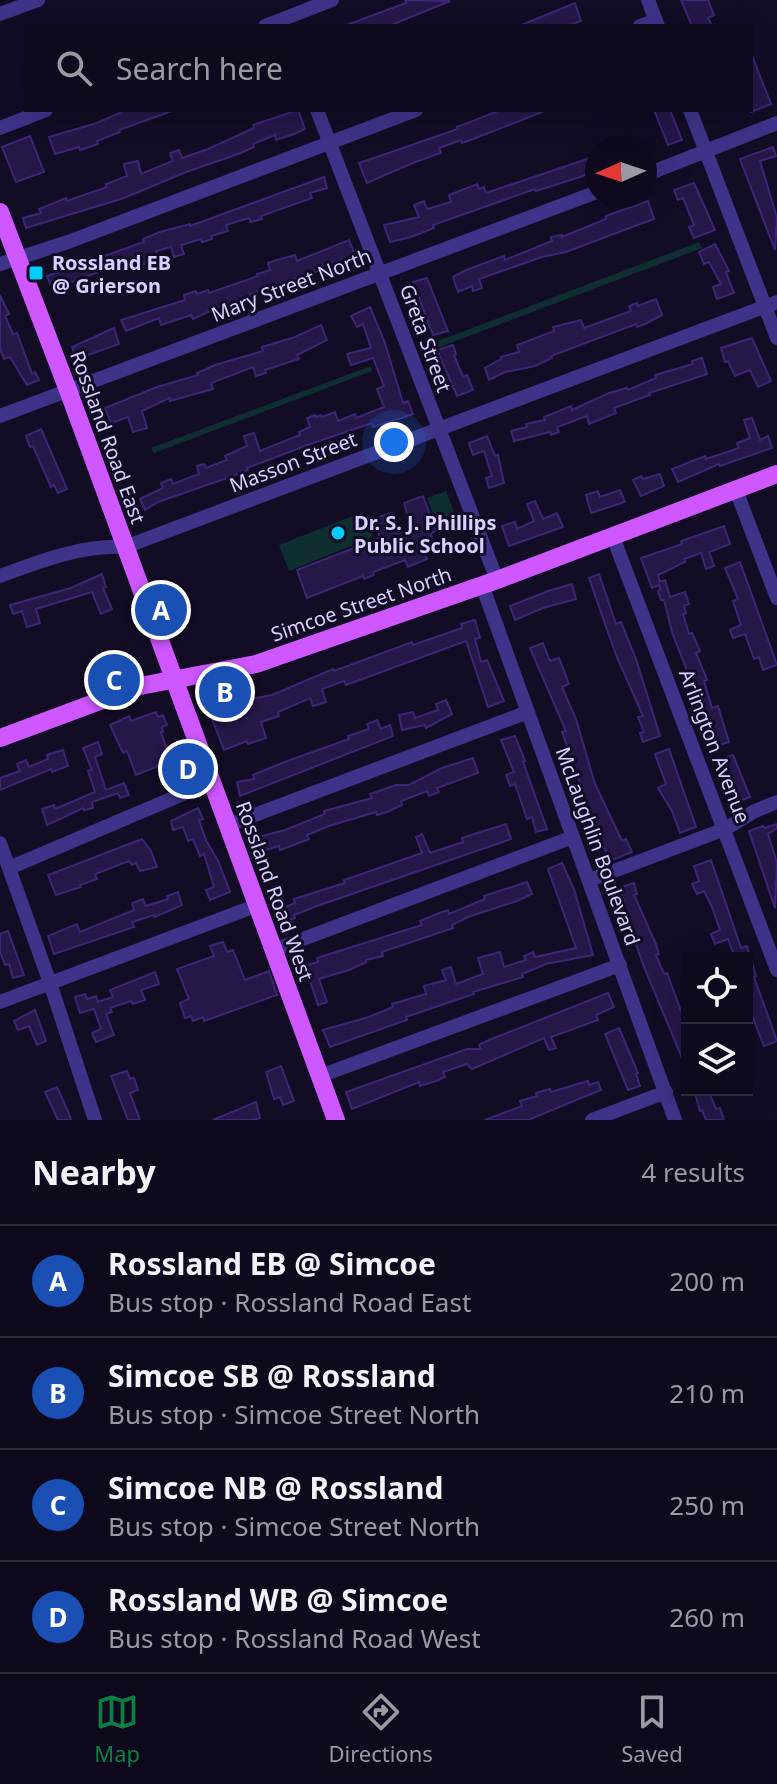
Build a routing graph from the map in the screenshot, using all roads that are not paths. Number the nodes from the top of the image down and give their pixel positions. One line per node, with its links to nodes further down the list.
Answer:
1 (38, 0): 4 (street)
2 (332, 0): 5 (street)
3 (648, 0): 6 (street)
4 (0, 14)
5 (285, 22)
6 (657, 23)
7 (41, 112): 12 (street)
8 (318, 112): 13 (street, Greta Street)
9 (411, 112): 13 (street)
10 (691, 112): 14 (street)
11 (777, 123): 14 (street)
12 (0, 128)
13 (329, 142): 18 (street); 19 (street, Greta Street)
14 (707, 151): 15 (street); 20 (street)
15 (657, 170)
16 (585, 196): 19 (street, Mary Street North)
17 (0, 212): 18 (main road, Rossland Road East)
18 (9, 261): 22 (main road, Rossland Road East)
19 (380, 273): 22 (street, Mary Street North); 24 (street, Greta Street)
20 (771, 304): 21 (street); 24 (street, Masson Street)
21 (777, 338)
22 (68, 390): 23 (street, Mary Street North); 28 (main road, Rossland Road East)
23 (0, 416)
24 (438, 429): 28 (street, Masson Street); 30 (street, Greta Street)
25 (777, 474): 26 (main road, Simcoe Street North)
26 (736, 490): 27 (main road, Simcoe Street North); 31 (street)
27 (613, 537): 30 (main road, Simcoe Street North); 38 (street, Arlington Avenue)
28 (125, 547): 29 (street, Masson Street); 32 (main road, Rossland Road East)
29 (0, 576)
30 (490, 583): 32 (main road, Simcoe Street North); 33 (street, McLaughlin Boulevard)
31 (777, 598)
32 (174, 677): 34 (main road, Simcoe Street North); 35 (main road, Rossland Road West)
33 (528, 712): 37 (street); 39 (street, McLaughlin Boulevard)
34 (0, 738)
35 (211, 782): 37 (main road, Rossland Road West); 41 (street)
36 (777, 802): 38 (street)
37 (228, 825): 43 (main road, Rossland Road West)
38 (725, 829): 42 (street); 46 (street, Arlington Avenue)
39 (573, 837): 42 (street, McLaughlin Boulevard); 44 (street)
40 (0, 843): 41 (street)
41 (9, 868): 47 (street)
42 (590, 880): 45 (street, McLaughlin Boulevard)
43 (258, 905): 44 (main road, Rossland Road West); 47 (street)
44 (274, 950): 49 (main road, Rossland Road West)
45 (620, 965): 49 (street); 50 (street, McLaughlin Boulevard)
46 (777, 970)
47 (50, 983): 48 (street); 51 (street)
48 (0, 1002)
49 (320, 1076): 52 (main road, Rossland Road West)
50 (666, 1092): 53 (street); 54 (street, McLaughlin Boulevard)
51 (95, 1120)
52 (336, 1120)
53 (592, 1120)
54 (675, 1120)

